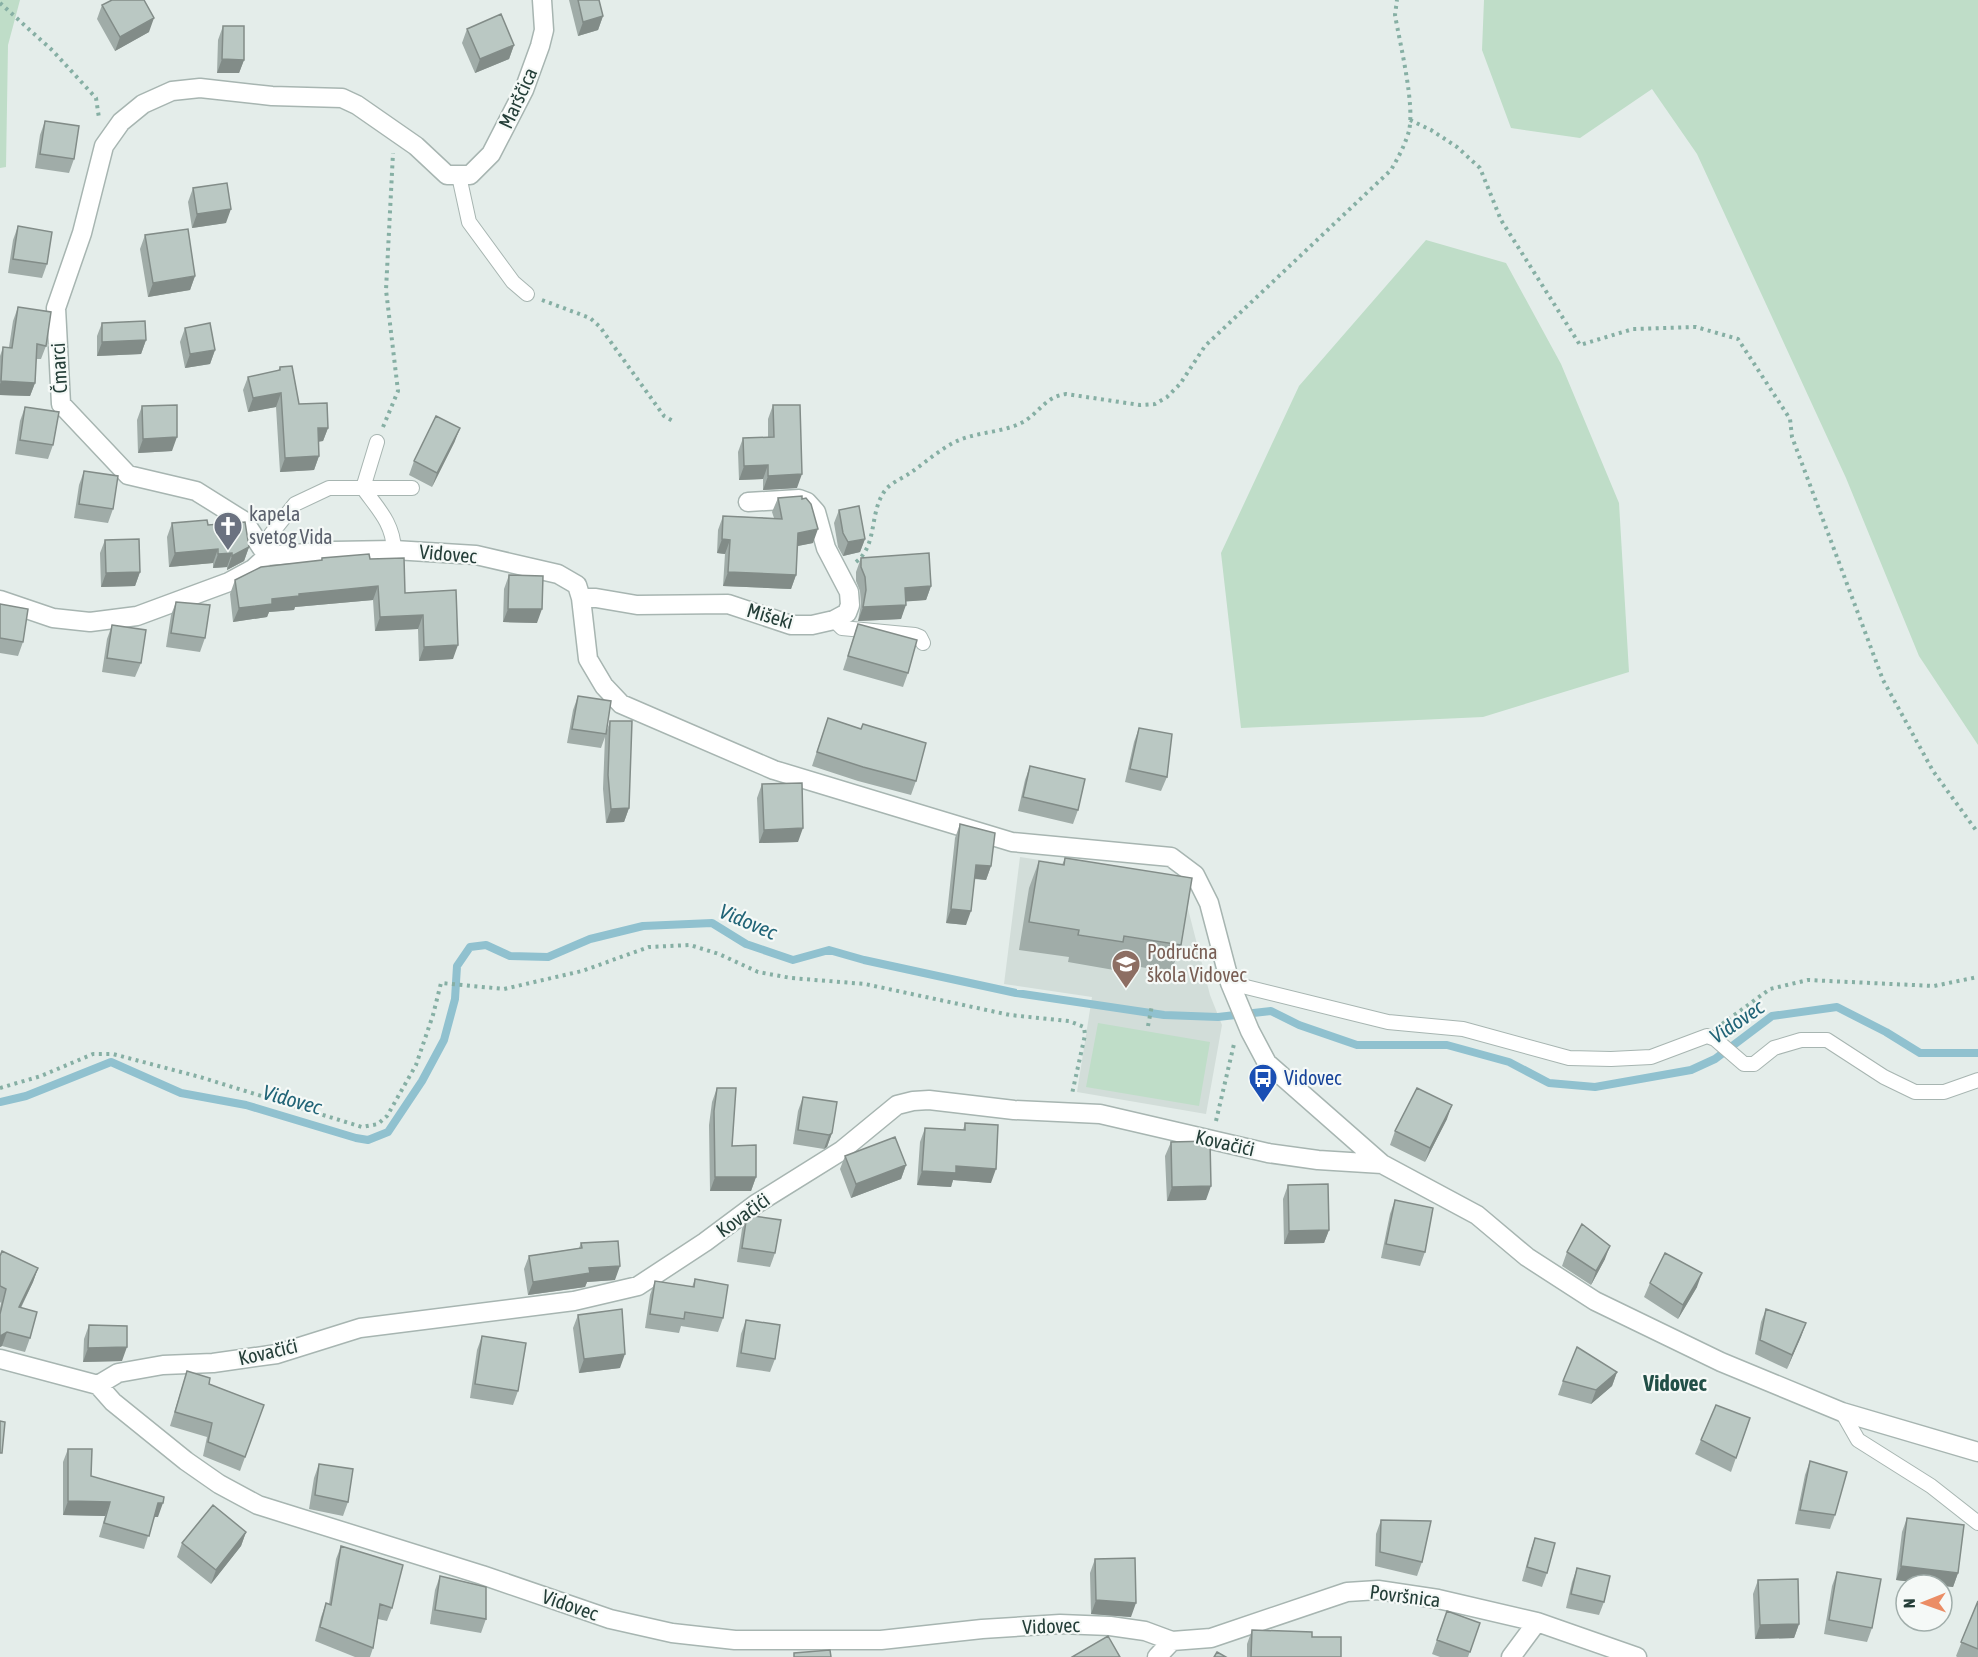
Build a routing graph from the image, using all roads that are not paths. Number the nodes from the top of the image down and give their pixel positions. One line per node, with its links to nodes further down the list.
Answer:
1 (542, 0): 2 (street, Marščica)
2 (459, 176): 3 (lane); 9 (street, Čmarci)
3 (527, 294)
4 (377, 442): 5 (lane)
5 (363, 488): 6 (lane); 8 (lane); 9 (lane)
6 (412, 488)
7 (748, 502): 12 (street)
8 (394, 550): 9 (street, Vidovec); 10 (street, Vidovec)
9 (269, 556): 11 (street)
10 (581, 598): 12 (street, Mišeki); 14 (street)
11 (0, 600)
12 (834, 620): 13 (lane)
13 (923, 643)
14 (1230, 983): 15 (lane); 16 (street)
15 (1978, 1080)
16 (1382, 1164): 18 (street, Kovačići); 19 (street)
17 (0, 1359): 18 (street)
18 (98, 1385): 23 (street, Vidovec)
19 (1842, 1413): 20 (street); 21 (lane)
20 (1978, 1452)
21 (1978, 1523)
22 (1537, 1622): 23 (street, Površnica); 25 (street); 26 (street, Površnica)
23 (1172, 1641): 24 (street)
24 (1157, 1657)
25 (1511, 1657)
26 (1637, 1657)

